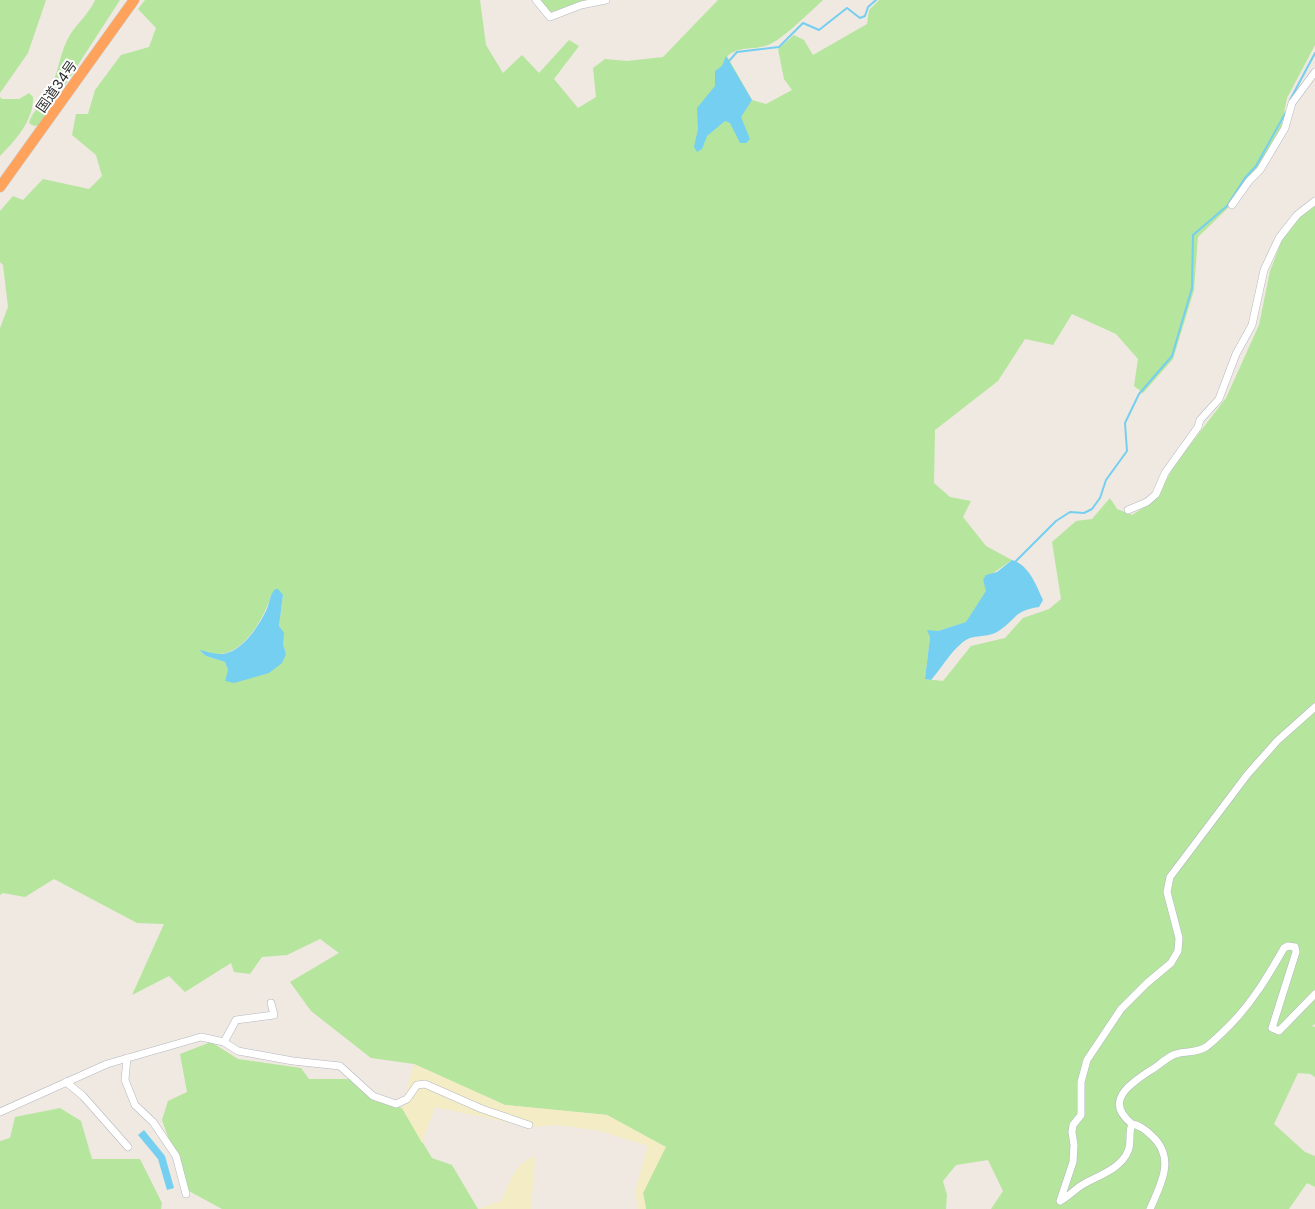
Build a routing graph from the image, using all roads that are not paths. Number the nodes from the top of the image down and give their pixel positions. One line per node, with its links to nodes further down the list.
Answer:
1 (134, 0): 5 (highway, 国道34号)
2 (536, 0): 3 (street)
3 (606, 0)
4 (1315, 72): 7 (street)
5 (0, 187)
6 (1315, 201): 8 (street)
7 (1232, 205)
8 (1128, 510)
9 (1315, 707): 16 (street)
10 (1315, 994): 16 (street)
11 (271, 1003): 12 (street)
12 (224, 1042): 13 (street); 17 (street)
13 (127, 1058): 14 (street); 19 (street)
14 (66, 1082): 15 (street); 18 (street)
15 (0, 1112)
16 (1132, 1124): 20 (street)
17 (529, 1125)
18 (128, 1147)
19 (186, 1194)
20 (1150, 1209)

